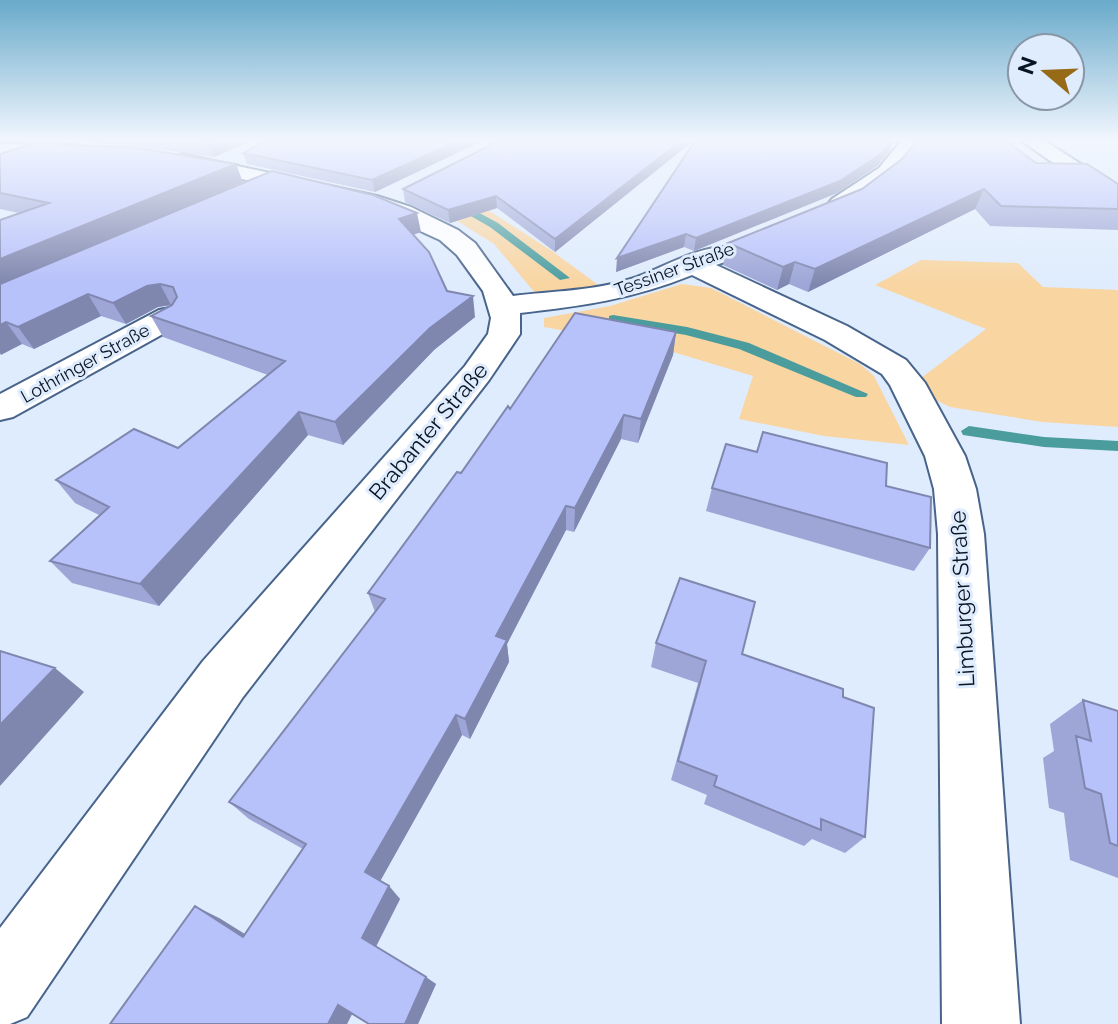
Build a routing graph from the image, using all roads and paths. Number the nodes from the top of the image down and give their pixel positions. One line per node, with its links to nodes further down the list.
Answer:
1 (343, 189): 6 (street)
2 (864, 189): 3 (street)
3 (815, 215)
4 (747, 243): 5 (street, Tessiner Straße)
5 (693, 265): 6 (street, Tessiner Straße); 10 (street, Limburger Straße)
6 (503, 306): 9 (street, Brabanter Straße)
7 (170, 317): 8 (street, Lothringer Straße)
8 (0, 409)
9 (0, 990)
10 (981, 1024)

